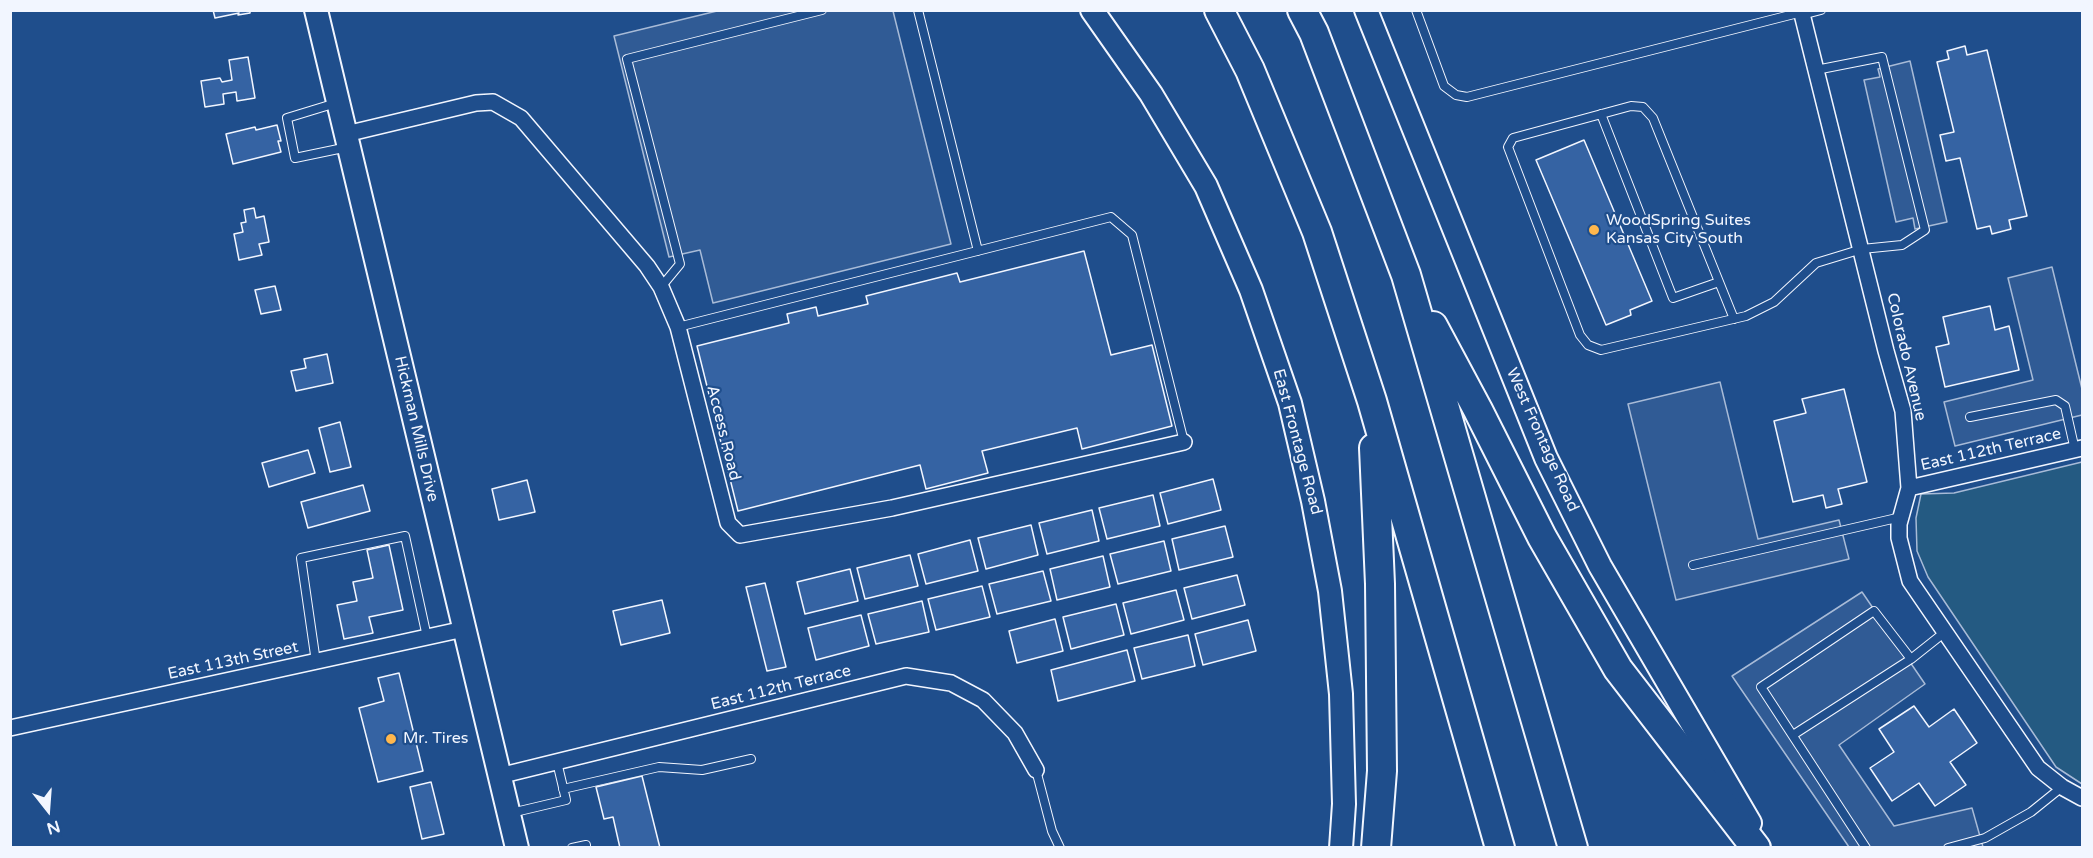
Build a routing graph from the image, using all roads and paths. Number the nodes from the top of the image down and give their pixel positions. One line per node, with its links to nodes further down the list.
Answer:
1 (316, 10): 12 (street, Hickman Mills Drive)
2 (822, 10): 19 (lane)
3 (918, 10): 16 (lane)
4 (1092, 10): 48 (street, East Frontage Road)
5 (1219, 10): 22 (highway)
6 (1302, 10): 17 (highway)
7 (1366, 10): 53 (street, West Frontage Road)
8 (1416, 10): 10 (lane)
9 (1821, 10): 10 (lane)
10 (1802, 12): 11 (street, Colorado Avenue)
11 (1816, 70): 15 (street, Colorado Avenue); 15 (lane)
12 (338, 102): 14 (street, Hickman Mills Drive); 14 (lane)
13 (1601, 114): 18 (lane); 18 (lane); 20 (lane)
14 (348, 140): 19 (street, Access Road); 29 (street, Hickman Mills Drive)
15 (1862, 249): 20 (lane); 26 (street, Colorado Avenue)
16 (978, 251): 21 (lane); 24 (lane)
17 (1406, 275): 51 (highway); 52 (highway)
18 (1719, 282): 20 (lane)
19 (661, 287): 21 (street, Access Road)
20 (1734, 319)
21 (678, 327): 24 (street, Access Road)
22 (1372, 401): 49 (highway); 50 (highway)
23 (1970, 417): 25 (lane)
24 (1184, 442)
25 (2078, 449): 26 (street, East 112th Terrace)
26 (1909, 488): 27 (street, Colorado Avenue)
27 (1901, 517): 28 (lane); 30 (street, Colorado Avenue)
28 (1693, 565)
29 (464, 629): 31 (street, East 113th Street); 39 (street, Hickman Mills Drive)
30 (1945, 632): 32 (lane); 40 (street, Colorado Avenue)
31 (427, 637): 33 (street, East 113th Street); 33 (lane)
32 (1911, 659): 35 (lane); 35 (lane)
33 (316, 662): 34 (street, East 113th Street)
34 (10, 728)
35 (1792, 735): 54 (lane)
36 (751, 759): 41 (lane)
37 (557, 762): 38 (street, East 112th Terrace); 39 (street, East 112th Terrace); 41 (lane)
38 (1036, 770): 47 (lane)
39 (499, 776): 43 (street, Hickman Mills Drive)
40 (2062, 787): 42 (street, Colorado Avenue); 55 (lane)
41 (563, 789): 43 (lane)
42 (2082, 798)
43 (509, 814): 44 (street, Hickman Mills Drive)
44 (517, 848)
45 (572, 848): 46 (lane)
46 (586, 848)
47 (1060, 848)
48 (1341, 848)
49 (1376, 848)
50 (1500, 848)
51 (1573, 848)
52 (1756, 848)
53 (1764, 848)
54 (1866, 848)
55 (1948, 848)

